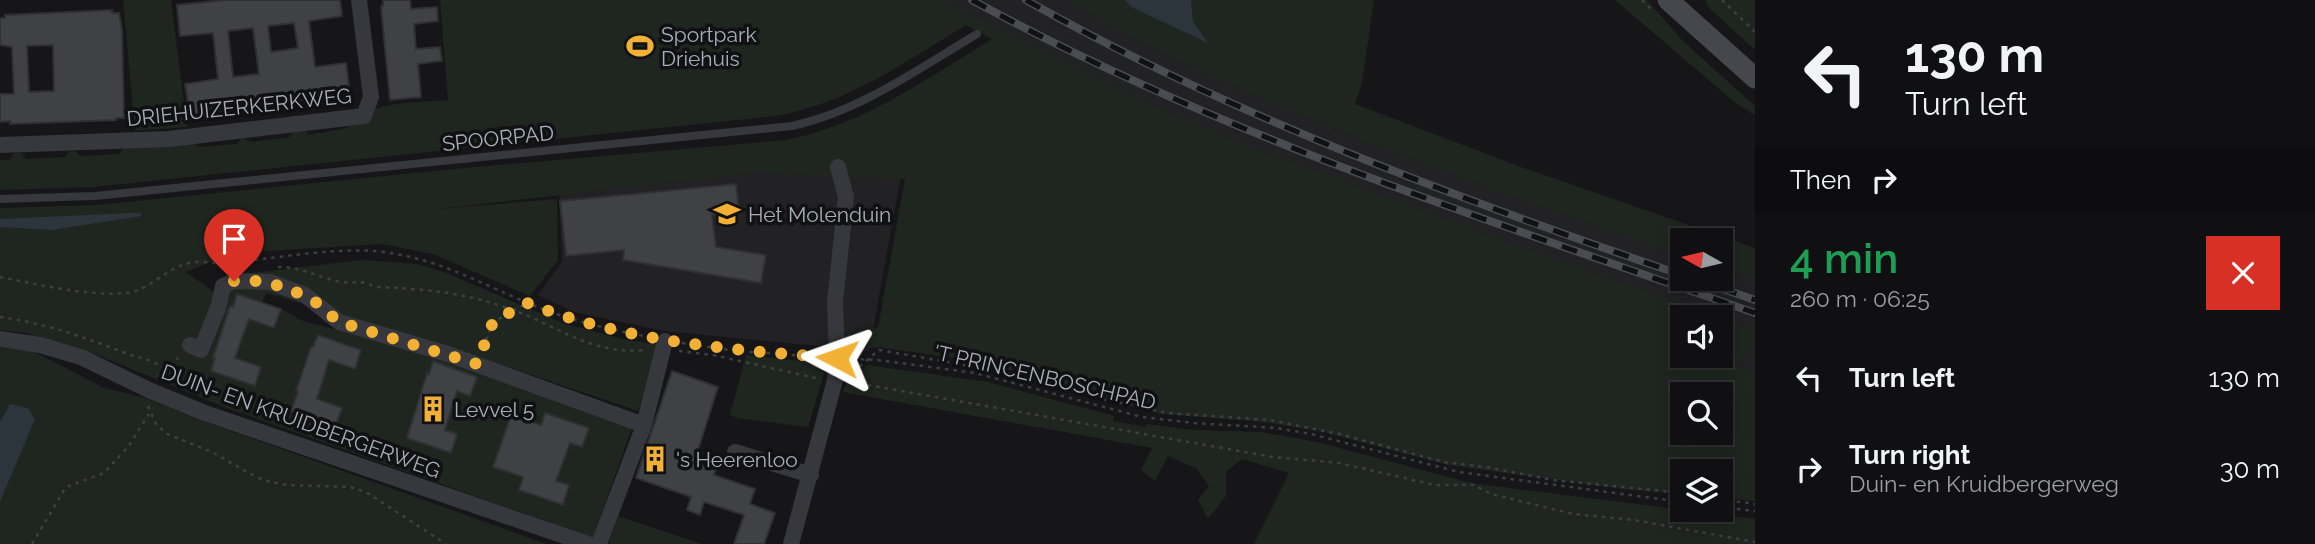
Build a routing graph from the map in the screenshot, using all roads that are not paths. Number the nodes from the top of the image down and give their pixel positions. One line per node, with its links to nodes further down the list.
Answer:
1 (359, 0): 5 (street, DRIEHUIZERKERKWEG)
2 (1668, 0): 4 (street)
3 (976, 34): 7 (lane, SPOORPAD)
4 (1755, 78)
5 (0, 145)
6 (838, 167): 13 (street)
7 (0, 199)
8 (0, 339): 14 (street, DUIN- EN KRUIDBERGERWEG)
9 (190, 345): 11 (street, DUIN- EN KRUIDBERGERWEG)
10 (664, 346): 11 (street)
11 (644, 425): 15 (street)
12 (735, 452): 13 (street)
13 (811, 475): 16 (street)
14 (588, 544)
15 (599, 544)
16 (790, 544)

